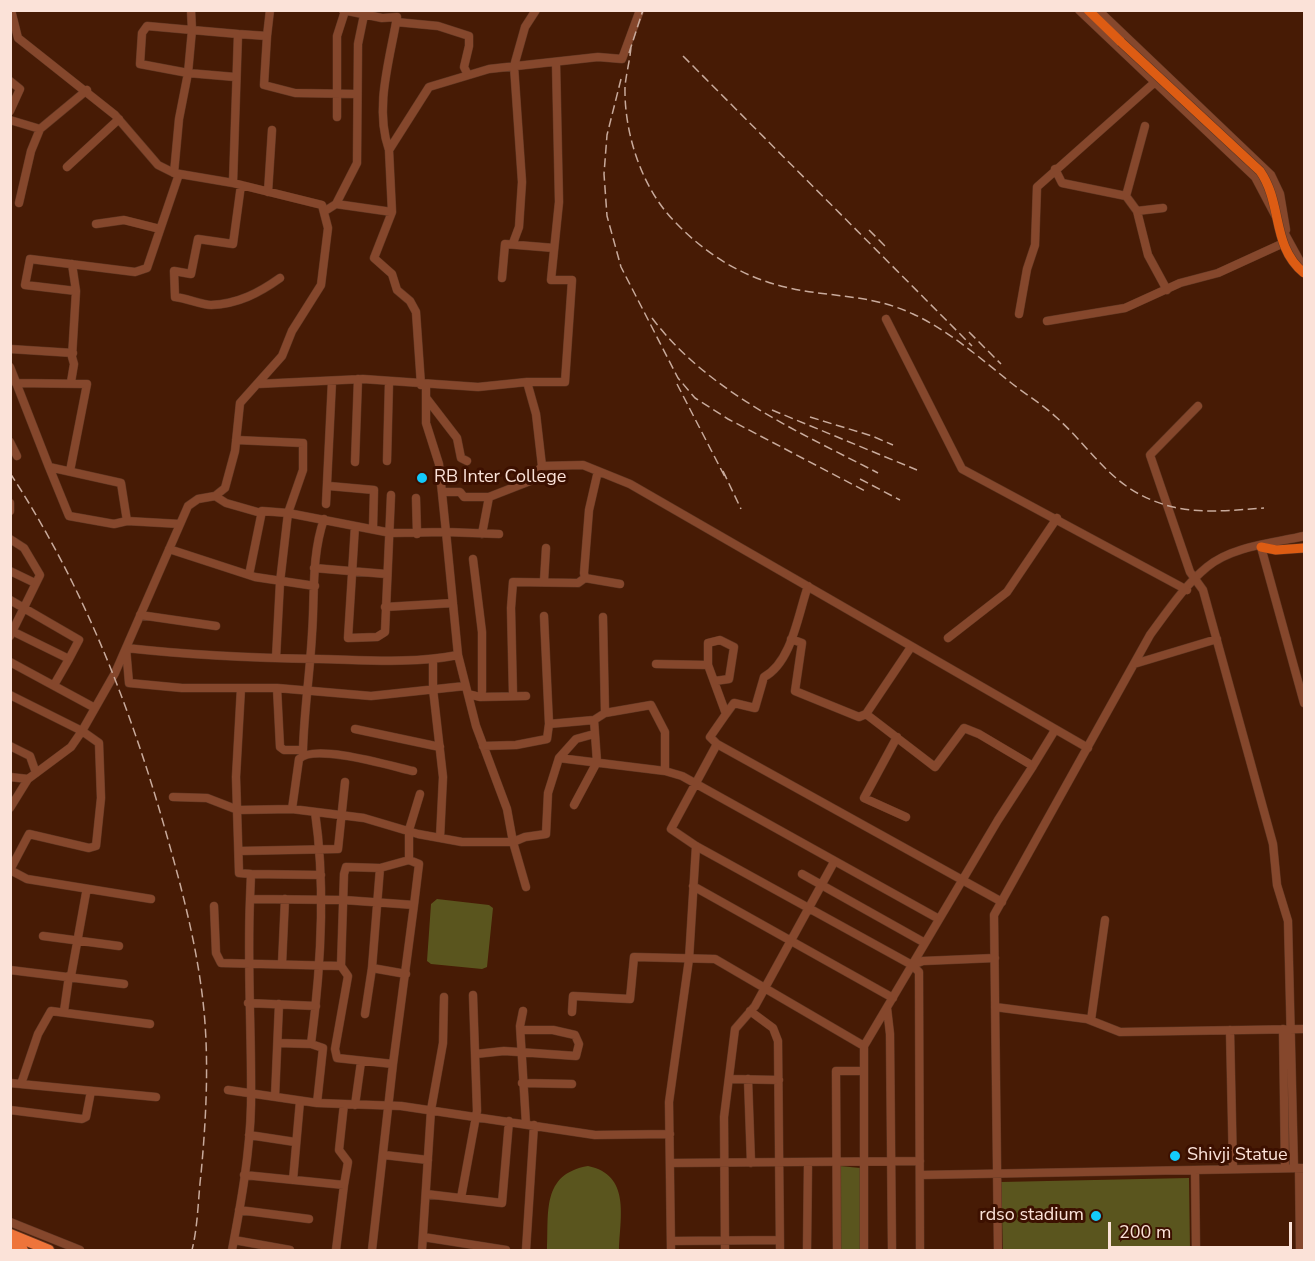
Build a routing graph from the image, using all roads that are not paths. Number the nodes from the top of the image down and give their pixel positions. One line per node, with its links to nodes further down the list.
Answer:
1 (10, 10): 22 (street)
2 (191, 10): 11 (street)
3 (270, 10): 13 (street)
4 (536, 10): 16 (street)
5 (640, 10): 15 (street)
6 (1098, 10): 14 (street)
7 (344, 11): 9 (street); 24 (street)
8 (1083, 11): 14 (main road)
9 (364, 15): 10 (street); 23 (street)
10 (391, 17): 18 (street); 32 (street)
11 (192, 30): 12 (street); 17 (street); 17 (street)
12 (238, 34): 13 (street); 19 (street)
13 (267, 36): 24 (street)
14 (1116, 36): 21 (street); 47 (street); 52 (main road, bridge)
15 (556, 63): 16 (street); 49 (street)
16 (514, 66): 18 (street); 48 (street)
17 (188, 73): 19 (street); 35 (street)
18 (468, 75): 32 (street)
19 (235, 77): 36 (street)
20 (10, 81): 25 (street)
21 (1155, 82): 34 (street); 47 (street)
22 (87, 90): 28 (street); 30 (street)
23 (357, 94): 24 (street); 40 (street)
24 (336, 95): 26 (street)
25 (10, 111)
26 (337, 117)
27 (10, 120): 30 (street)
28 (119, 120): 33 (street); 35 (street)
29 (1145, 126): 38 (street)
30 (40, 129): 39 (street)
31 (272, 130): 37 (street)
32 (389, 150): 44 (street)
33 (67, 167)
34 (1055, 169): 38 (street); 57 (street)
35 (176, 173): 36 (street); 46 (street)
36 (237, 184): 37 (street); 53 (street)
37 (268, 192): 42 (street)
38 (1126, 196): 43 (street)
39 (19, 203)
40 (336, 204): 42 (street); 44 (street)
41 (1163, 208): 43 (street)
42 (325, 211): 69 (street)
43 (1137, 211): 55 (street)
44 (392, 212): 70 (street)
45 (96, 224): 46 (street)
46 (160, 229): 50 (street)
47 (1289, 240): 51 (street); 55 (street)
48 (513, 243): 49 (street); 54 (street)
49 (554, 248): 67 (street)
50 (72, 264): 56 (street); 56 (street)
51 (1305, 268)
52 (1305, 273)
53 (280, 278)
54 (502, 278)
55 (1167, 290): 59 (street)
56 (76, 291): 61 (street)
57 (1019, 314)
58 (886, 319): 94 (street)
59 (1047, 321)
60 (10, 349): 61 (street)
61 (73, 353): 65 (street)
62 (10, 367): 68 (street)
63 (358, 379): 64 (street); 66 (street); 78 (street)
64 (332, 381): 69 (street); 83 (street)
65 (71, 382): 68 (street); 81 (street)
66 (389, 382): 70 (street); 76 (street)
67 (527, 382): 70 (street); 80 (street)
68 (16, 383): 79 (street)
69 (257, 384): 73 (street)
70 (424, 385): 71 (street)
71 (426, 397): 77 (street); 84 (street)
72 (1198, 406): 118 (street)
73 (236, 440): 86 (street); 93 (street)
74 (10, 442): 75 (street)
75 (17, 456)
76 (387, 461)
77 (467, 461)
78 (355, 462)
79 (49, 466): 81 (street); 96 (street)
80 (542, 466): 82 (street); 87 (street)
81 (70, 471): 96 (street)
82 (598, 471): 117 (street); 124 (street)
83 (328, 486): 90 (street); 99 (street)
84 (442, 492): 87 (street); 100 (street)
85 (391, 495): 101 (street)
86 (215, 496): 92 (street); 97 (street)
87 (489, 496): 103 (street)
88 (416, 498): 102 (street)
89 (10, 503): 91 (street)
90 (326, 504)
91 (10, 511)
92 (261, 513): 93 (street); 116 (street)
93 (288, 513): 95 (street); 119 (street)
94 (1057, 518): 125 (street); 135 (street)
95 (324, 519): 98 (street); 112 (street)
96 (127, 521): 97 (street)
97 (180, 524): 110 (street)
98 (355, 526): 99 (street); 114 (street)
99 (373, 528): 101 (street)
100 (446, 532): 102 (street); 103 (street); 127 (street)
101 (391, 533): 102 (street); 115 (street)
102 (417, 534)
103 (482, 534): 104 (street)
104 (499, 534)
105 (1305, 536): 107 (street)
106 (10, 540): 121 (street)
107 (1261, 546): 109 (main road); 118 (street); 160 (street)
108 (546, 548): 120 (street)
109 (1305, 548)
110 (169, 549): 116 (street); 130 (street)
111 (473, 559): 156 (street)
112 (314, 568): 114 (street); 123 (street)
113 (10, 571): 121 (street)
114 (352, 571): 115 (street); 128 (street)
115 (386, 574): 128 (street)
116 (249, 575): 119 (street)
117 (585, 578): 120 (street); 122 (street)
118 (1195, 580): 125 (street); 137 (street)
119 (280, 582): 123 (street); 141 (street)
120 (544, 582): 158 (street)
121 (35, 583): 129 (street)
122 (620, 584)
123 (315, 586): 143 (street)
124 (808, 586): 136 (street); 138 (street)
125 (1187, 590): 147 (street)
126 (10, 600): 129 (street)
127 (453, 603): 128 (street); 140 (street)
128 (385, 607)
129 (24, 608): 134 (street); 142 (street)
130 (140, 615): 133 (street); 139 (street)
131 (544, 616): 166 (street)
132 (603, 617): 162 (street)
133 (216, 626)
134 (11, 632): 142 (street)
135 (948, 638)
136 (791, 639): 163 (street); 164 (street)
137 (1217, 639): 147 (street); 259 (street)
138 (911, 647): 164 (street); 168 (street)
139 (126, 648): 141 (street); 151 (street); 161 (street)
140 (458, 655): 144 (street); 154 (street)
141 (276, 658): 143 (street)
142 (69, 659): 150 (street)
143 (308, 659): 144 (street); 155 (street)
144 (433, 660): 153 (street)
145 (10, 662): 150 (street)
146 (656, 664): 148 (street)
147 (1134, 664): 176 (street)
148 (708, 665): 149 (street); 149 (street)
149 (716, 681): 163 (street)
150 (54, 686): 161 (street)
151 (241, 688): 152 (street); 192 (street)
152 (277, 688): 155 (street); 155 (street)
153 (433, 689): 154 (street); 155 (street); 175 (street)
154 (466, 690): 158 (street); 174 (street)
155 (308, 691)
156 (482, 691)
157 (10, 695): 169 (street)
158 (513, 695): 159 (street)
159 (526, 696)
160 (1305, 703)
161 (95, 708): 169 (street)
162 (605, 713): 165 (street); 181 (street)
163 (726, 714): 172 (street)
164 (866, 714): 171 (street)
165 (594, 720): 166 (street); 170 (street)
166 (549, 724): 174 (street)
167 (355, 729): 175 (street)
168 (1055, 730): 176 (street); 179 (street)
169 (82, 731): 182 (street); 205 (street)
170 (594, 734): 177 (street); 178 (street)
171 (897, 737): 179 (street); 195 (street)
172 (717, 744): 186 (street); 209 (street)
173 (10, 746): 182 (street)
174 (483, 746): 198 (street)
175 (440, 747): 197 (street)
176 (1088, 748): 220 (street)
177 (559, 758): 178 (street); 198 (street)
178 (597, 762): 181 (street); 189 (street)
179 (1033, 766): 209 (street)
180 (413, 771): 191 (street)
181 (665, 771): 186 (street)
182 (36, 773): 184 (street)
183 (10, 777): 184 (street)
184 (28, 779): 190 (street)
185 (345, 782): 194 (street)
186 (696, 784): 199 (street); 203 (street)
187 (420, 794): 196 (street)
188 (173, 797): 192 (street)
189 (574, 805)
190 (10, 808)
191 (292, 808): 192 (street); 193 (street)
192 (238, 810): 200 (street)
193 (315, 812): 194 (street); 201 (street)
194 (341, 815): 196 (street); 201 (street)
195 (906, 817)
196 (409, 830): 197 (street); 202 (street)
197 (440, 838): 198 (street)
198 (513, 842): 212 (street)
199 (696, 846): 211 (street); 223 (street)
200 (239, 851): 201 (street); 206 (street)
201 (321, 851): 208 (street)
202 (409, 860): 204 (street); 221 (street)
203 (834, 862): 210 (street); 224 (street)
204 (380, 868): 218 (street); 219 (street)
205 (10, 870): 214 (street)
206 (251, 874): 208 (street); 215 (street)
207 (802, 874): 210 (street)
208 (321, 875): 217 (street)
209 (961, 881): 220 (street); 224 (street)
210 (821, 885): 223 (street); 229 (street)
211 (693, 886): 228 (street); 232 (street)
212 (526, 887)
213 (86, 893): 227 (street)
214 (152, 899)
215 (250, 899): 216 (street); 233 (street)
216 (285, 899): 217 (street); 234 (street)
217 (320, 899): 218 (street); 236 (street)
218 (344, 900): 219 (street); 237 (street)
219 (377, 902): 221 (street); 238 (street)
220 (1002, 902): 231 (street)
221 (414, 905): 240 (street)
222 (214, 906): 233 (street)
223 (808, 908): 228 (street); 235 (street)
224 (939, 919): 229 (street)
225 (1105, 920): 257 (street)
226 (43, 936): 227 (street)
227 (76, 940): 230 (street); 241 (street)
228 (790, 941): 243 (street); 246 (street)
229 (925, 943): 235 (street)
230 (118, 946)
231 (995, 958): 235 (street); 250 (street)
232 (689, 959): 243 (street); 255 (street); 293 (street)
233 (248, 963): 234 (street); 247 (street)
234 (282, 964): 236 (street)
235 (912, 965): 246 (street); 298 (street)
236 (317, 966): 237 (street); 249 (street)
237 (341, 966): 268 (street)
238 (372, 968): 240 (street); 256 (street)
239 (10, 970): 241 (street)
240 (406, 974): 269 (street)
241 (70, 976): 242 (street); 252 (street)
242 (124, 984)
243 (764, 988): 254 (street); 265 (street)
244 (473, 995): 267 (street)
245 (444, 997): 289 (street)
246 (893, 998): 251 (street)
247 (248, 1003): 248 (street); 280 (street)
248 (279, 1004): 249 (street); 263 (street)
249 (316, 1006): 264 (street)
250 (995, 1007): 257 (street); 310 (street)
251 (887, 1008): 265 (street); 304 (street)
252 (64, 1011): 258 (street); 276 (street)
253 (523, 1011): 261 (street)
254 (750, 1011): 271 (street); 273 (street)
255 (572, 1012)
256 (365, 1014)
257 (1091, 1020): 262 (street)
258 (150, 1024)
259 (1288, 1029): 260 (street); 262 (street); 307 (street)
260 (1305, 1029)
261 (522, 1030): 266 (street); 266 (street)
262 (1230, 1030): 308 (street)
263 (278, 1043): 264 (street); 282 (street)
264 (311, 1044): 284 (street)
265 (864, 1046): 270 (street)
266 (521, 1053): 267 (street); 275 (street)
267 (476, 1054): 290 (street)
268 (361, 1062): 269 (street); 286 (street)
269 (393, 1064): 287 (street)
270 (863, 1071): 302 (street); 303 (street)
271 (729, 1079): 272 (street); 299 (street)
272 (748, 1079): 273 (street); 306 (street)
273 (779, 1080): 300 (street)
274 (10, 1083): 276 (street)
275 (522, 1083): 277 (street); 292 (street)
276 (21, 1084): 279 (street)
277 (572, 1084)
278 (228, 1090): 280 (street)
279 (91, 1091): 281 (street); 288 (street)
280 (250, 1093): 282 (street); 294 (street)
281 (156, 1097)
282 (275, 1097): 283 (street)
283 (300, 1101): 284 (street); 295 (street)
284 (317, 1103): 285 (street)
285 (344, 1104): 286 (street); 314 (street)
286 (355, 1105): 287 (street)
287 (390, 1106): 289 (street); 296 (street)
288 (10, 1110)
289 (431, 1110): 290 (street); 297 (street)
290 (475, 1116): 291 (street); 316 (street)
291 (509, 1121): 292 (street); 316 (street)
292 (530, 1124): 293 (street); 336 (street)
293 (669, 1134): 305 (street)
294 (249, 1136): 295 (street); 311 (street)
295 (295, 1142): 313 (street)
296 (384, 1155): 297 (street); 333 (street)
297 (428, 1160): 315 (street)
298 (920, 1161): 304 (street); 312 (street)
299 (724, 1162): 305 (street); 306 (street); 325 (street)
300 (779, 1162): 301 (street); 306 (street); 323 (street)
301 (808, 1162): 302 (street); 340 (street)
302 (837, 1162): 303 (street); 341 (street)
303 (863, 1162): 304 (street); 342 (street)
304 (891, 1162): 343 (street)
305 (670, 1163): 324 (street)
306 (751, 1163)
307 (1296, 1168): 308 (street); 347 (street)
308 (1233, 1169): 309 (street)
309 (1195, 1170): 310 (street); 346 (street)
310 (997, 1174): 312 (street); 345 (street)
311 (244, 1175): 313 (street); 317 (street)
312 (920, 1175): 344 (street)
313 (293, 1180): 314 (street)
314 (344, 1185): 332 (street)
315 (426, 1194): 316 (street); 321 (street)
316 (461, 1198)
317 (239, 1210): 318 (street); 322 (street)
318 (309, 1219)
319 (10, 1222): 329 (street)
320 (10, 1234): 328 (highway)
321 (423, 1237): 334 (street); 335 (street)
322 (234, 1240): 330 (street); 331 (street)
323 (780, 1240): 325 (street); 339 (street)
324 (671, 1241): 325 (street); 337 (street)
325 (725, 1241): 338 (street)
326 (10, 1245): 327 (highway)
327 (24, 1251)
328 (49, 1251)
329 (80, 1251)
330 (232, 1251)
331 (290, 1251)
332 (336, 1251)
333 (372, 1251)
334 (422, 1251)
335 (506, 1251)
336 (526, 1251)
337 (671, 1251)
338 (725, 1251)
339 (780, 1251)
340 (807, 1251)
341 (837, 1251)
342 (864, 1251)
343 (892, 1251)
344 (920, 1251)
345 (998, 1251)
346 (1196, 1251)
347 (1300, 1251)

